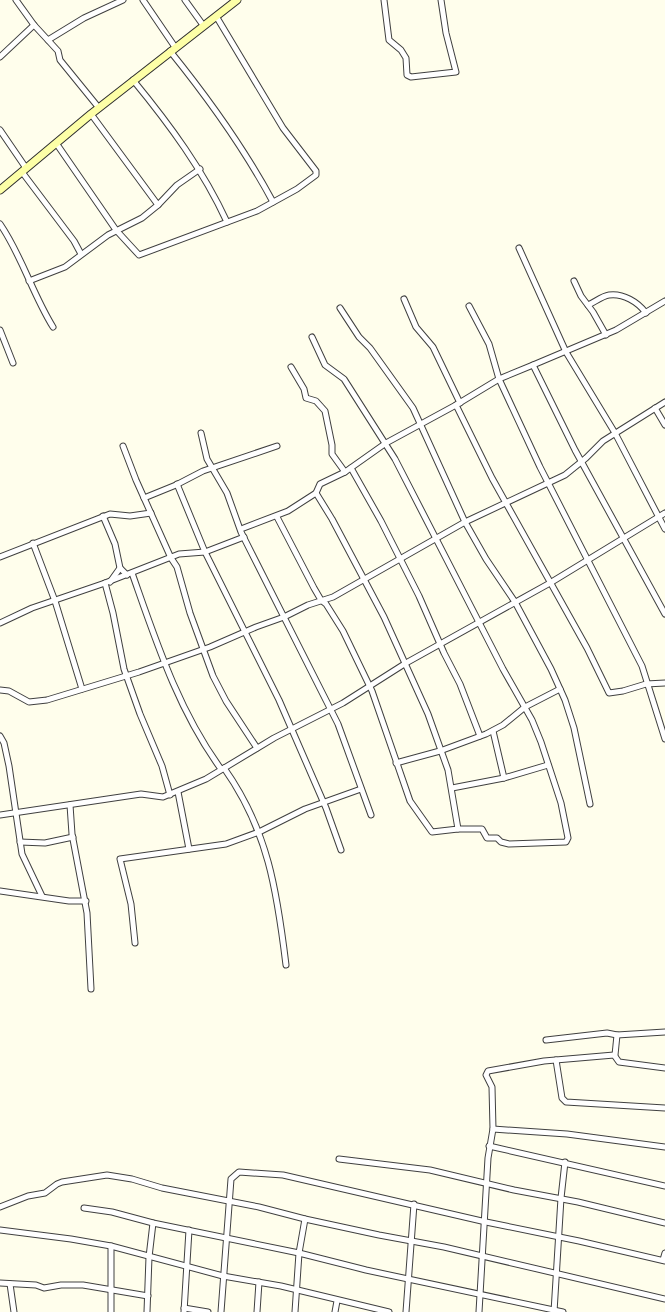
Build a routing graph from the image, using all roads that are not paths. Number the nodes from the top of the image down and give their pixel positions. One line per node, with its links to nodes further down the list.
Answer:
1 (16, 0): 9 (street)
2 (123, 0): 11 (street)
3 (142, 0): 12 (street)
4 (185, 0): 10 (street)
5 (237, 0): 8 (street)
6 (384, 0): 7 (street)
7 (442, 0)
8 (216, 16): 10 (street); 22 (street)
9 (34, 25): 11 (street); 13 (street)
10 (203, 25): 12 (street)
11 (48, 40): 15 (street)
12 (172, 49): 14 (street); 22 (street)
13 (0, 57)
14 (134, 80): 15 (street); 19 (street)
15 (99, 108): 16 (street)
16 (91, 114): 18 (street); 23 (street)
17 (0, 131): 20 (street)
18 (56, 143): 20 (street); 26 (street)
19 (200, 169): 23 (street); 24 (street)
20 (24, 170): 21 (street); 28 (street)
21 (0, 190)
22 (273, 202): 24 (street)
23 (158, 205): 26 (street)
24 (228, 222): 26 (street)
25 (0, 224): 29 (street)
26 (116, 230): 28 (street)
27 (519, 248): 41 (street)
28 (81, 254): 29 (street)
29 (29, 281): 37 (street)
30 (574, 281): 33 (street)
31 (404, 299): 47 (street)
32 (665, 301): 36 (street)
33 (588, 305): 36 (street); 39 (street)
34 (469, 306): 45 (street)
35 (340, 308): 49 (street)
36 (646, 313): 39 (street)
37 (52, 327)
38 (0, 330): 42 (street)
39 (606, 335): 41 (street)
40 (312, 337): 53 (street)
41 (566, 352): 43 (street); 52 (street)
42 (13, 363)
43 (532, 365): 45 (street); 56 (street)
44 (291, 367): 59 (street)
45 (499, 379): 47 (street); 61 (street)
46 (665, 402): 48 (street)
47 (458, 404): 49 (street); 64 (street)
48 (655, 408): 50 (street); 52 (street)
49 (420, 425): 53 (street); 70 (street)
50 (665, 425)
51 (202, 433): 57 (street)
52 (615, 433): 56 (street); 69 (street)
53 (386, 443): 58 (street); 75 (street)
54 (123, 446): 63 (street)
55 (277, 446): 57 (street)
56 (582, 462): 61 (street); 74 (street)
57 (213, 468): 60 (street); 72 (street)
58 (351, 468): 59 (street); 80 (street)
59 (345, 472): 62 (street)
60 (177, 484): 63 (street); 77 (street)
61 (549, 484): 64 (street); 81 (street)
62 (316, 493): 68 (street); 84 (street)
63 (144, 498): 65 (street)
64 (507, 503): 70 (street); 86 (street)
65 (151, 513): 67 (street); 79 (street)
66 (665, 513): 69 (street)
67 (103, 516): 76 (street); 82 (street)
68 (277, 517): 72 (street); 87 (street)
69 (659, 517): 71 (street); 74 (street)
70 (465, 522): 75 (street); 89 (street)
71 (665, 528)
72 (241, 529): 73 (street)
73 (244, 537): 77 (street); 91 (street)
74 (624, 538): 81 (street); 90 (street)
75 (437, 539): 80 (street); 92 (street)
76 (33, 543): 78 (street); 88 (street)
77 (205, 552): 79 (street); 94 (street)
78 (0, 557)
79 (171, 558): 83 (street); 96 (street)
80 (399, 559): 84 (street); 95 (street)
81 (588, 560): 86 (street); 101 (street)
82 (120, 568): 83 (street); 85 (street)
83 (130, 574): 85 (street); 97 (street)
84 (363, 579): 87 (street); 98 (street)
85 (108, 583): 88 (street); 99 (street)
86 (550, 583): 89 (street); 101 (street)
87 (321, 600): 91 (street); 102 (street)
88 (54, 601): 93 (street); 103 (street)
89 (515, 602): 92 (street); 104 (street)
90 (665, 614)
91 (284, 618): 94 (street); 107 (street)
92 (479, 621): 95 (street); 106 (street)
93 (0, 623)
94 (246, 632): 96 (street); 108 (street)
95 (440, 643): 98 (street); 111 (street)
96 (203, 650): 97 (street); 113 (street)
97 (164, 663): 99 (street); 117 (street)
98 (406, 663): 102 (street); 114 (street)
99 (127, 676): 103 (street); 122 (street)
100 (665, 683): 101 (street)
101 (649, 684): 112 (street)
102 (369, 686): 107 (street); 115 (street)
103 (82, 689): 105 (street)
104 (560, 689): 106 (street); 124 (street)
105 (0, 690)
106 (525, 707): 109 (street); 116 (street)
107 (330, 709): 108 (street); 120 (street)
108 (291, 729): 113 (street); 123 (street)
109 (493, 731): 111 (street); 118 (street)
110 (0, 736): 126 (street)
111 (480, 736): 114 (street)
112 (665, 740)
113 (257, 748): 117 (street)
114 (440, 751): 115 (street); 119 (street)
115 (396, 763): 129 (street)
116 (548, 765): 118 (street); 129 (street)
117 (222, 768): 121 (street); 130 (street)
118 (504, 778): 119 (street)
119 (452, 788): 129 (street)
120 (361, 789): 123 (street); 128 (street)
121 (178, 792): 122 (street); 133 (street)
122 (170, 796): 125 (street)
123 (323, 802): 130 (street); 134 (street)
124 (590, 804)
125 (70, 805): 126 (street); 131 (street)
126 (15, 813): 127 (street); 132 (street)
127 (0, 815)
128 (371, 815)
129 (458, 829)
130 (259, 832): 133 (street); 139 (street)
131 (72, 837): 132 (street); 137 (street)
132 (20, 842): 136 (street)
133 (189, 849): 138 (street)
134 (341, 850)
135 (0, 891): 136 (street)
136 (42, 896): 137 (street)
137 (86, 901): 140 (street)
138 (135, 943)
139 (286, 964)
140 (91, 989)
141 (665, 1032): 142 (street)
142 (617, 1035): 143 (street); 144 (street)
143 (546, 1040)
144 (615, 1055): 145 (street); 146 (street)
145 (556, 1060): 147 (street); 148 (street)
146 (665, 1068)
147 (665, 1108)
148 (493, 1129): 149 (street); 150 (street)
149 (489, 1146): 152 (street); 153 (street)
150 (665, 1147)
151 (339, 1159): 153 (street)
152 (565, 1162): 154 (street); 155 (street)
153 (487, 1183): 155 (street); 161 (street)
154 (665, 1186)
155 (561, 1198): 163 (street); 166 (street)
156 (230, 1202): 157 (street); 158 (street); 160 (street); 167 (street)
157 (414, 1204): 161 (street); 168 (street)
158 (0, 1207)
159 (84, 1208): 162 (street)
160 (305, 1219): 168 (street); 170 (street)
161 (486, 1222): 166 (street); 173 (street)
162 (153, 1223): 165 (street); 172 (street)
163 (665, 1223)
164 (0, 1230): 169 (street)
165 (189, 1230): 167 (street); 175 (street)
166 (558, 1237): 174 (street); 176 (street)
167 (228, 1238): 170 (street); 177 (street)
168 (411, 1241): 173 (street); 178 (street)
169 (111, 1246): 172 (street); 182 (street)
170 (298, 1253): 178 (street); 183 (street)
171 (665, 1253): 174 (street)
172 (149, 1257): 175 (street); 185 (street)
173 (483, 1257): 176 (street); 184 (street)
174 (664, 1261)
175 (186, 1266): 177 (street); 188 (street)
176 (556, 1272): 186 (street); 189 (street)
177 (223, 1276): 179 (street); 194 (street)
178 (408, 1279): 184 (street); 199 (street)
179 (259, 1282): 183 (street); 195 (street)
180 (0, 1283): 181 (street)
181 (10, 1284): 182 (street); 190 (street)
182 (112, 1289): 185 (street); 191 (street)
183 (295, 1290): 187 (street); 196 (street)
184 (481, 1294): 189 (street); 200 (street)
185 (148, 1296): 192 (street)
186 (665, 1299)
187 (337, 1301): 197 (street); 198 (street)
188 (184, 1310): 193 (street)
189 (554, 1311): 201 (street)
190 (14, 1312)
191 (111, 1312)
192 (147, 1312)
193 (208, 1312)
194 (221, 1312)
195 (257, 1312)
196 (294, 1312)
197 (335, 1312)
198 (389, 1312)
199 (406, 1312)
200 (480, 1312)
201 (563, 1312)

